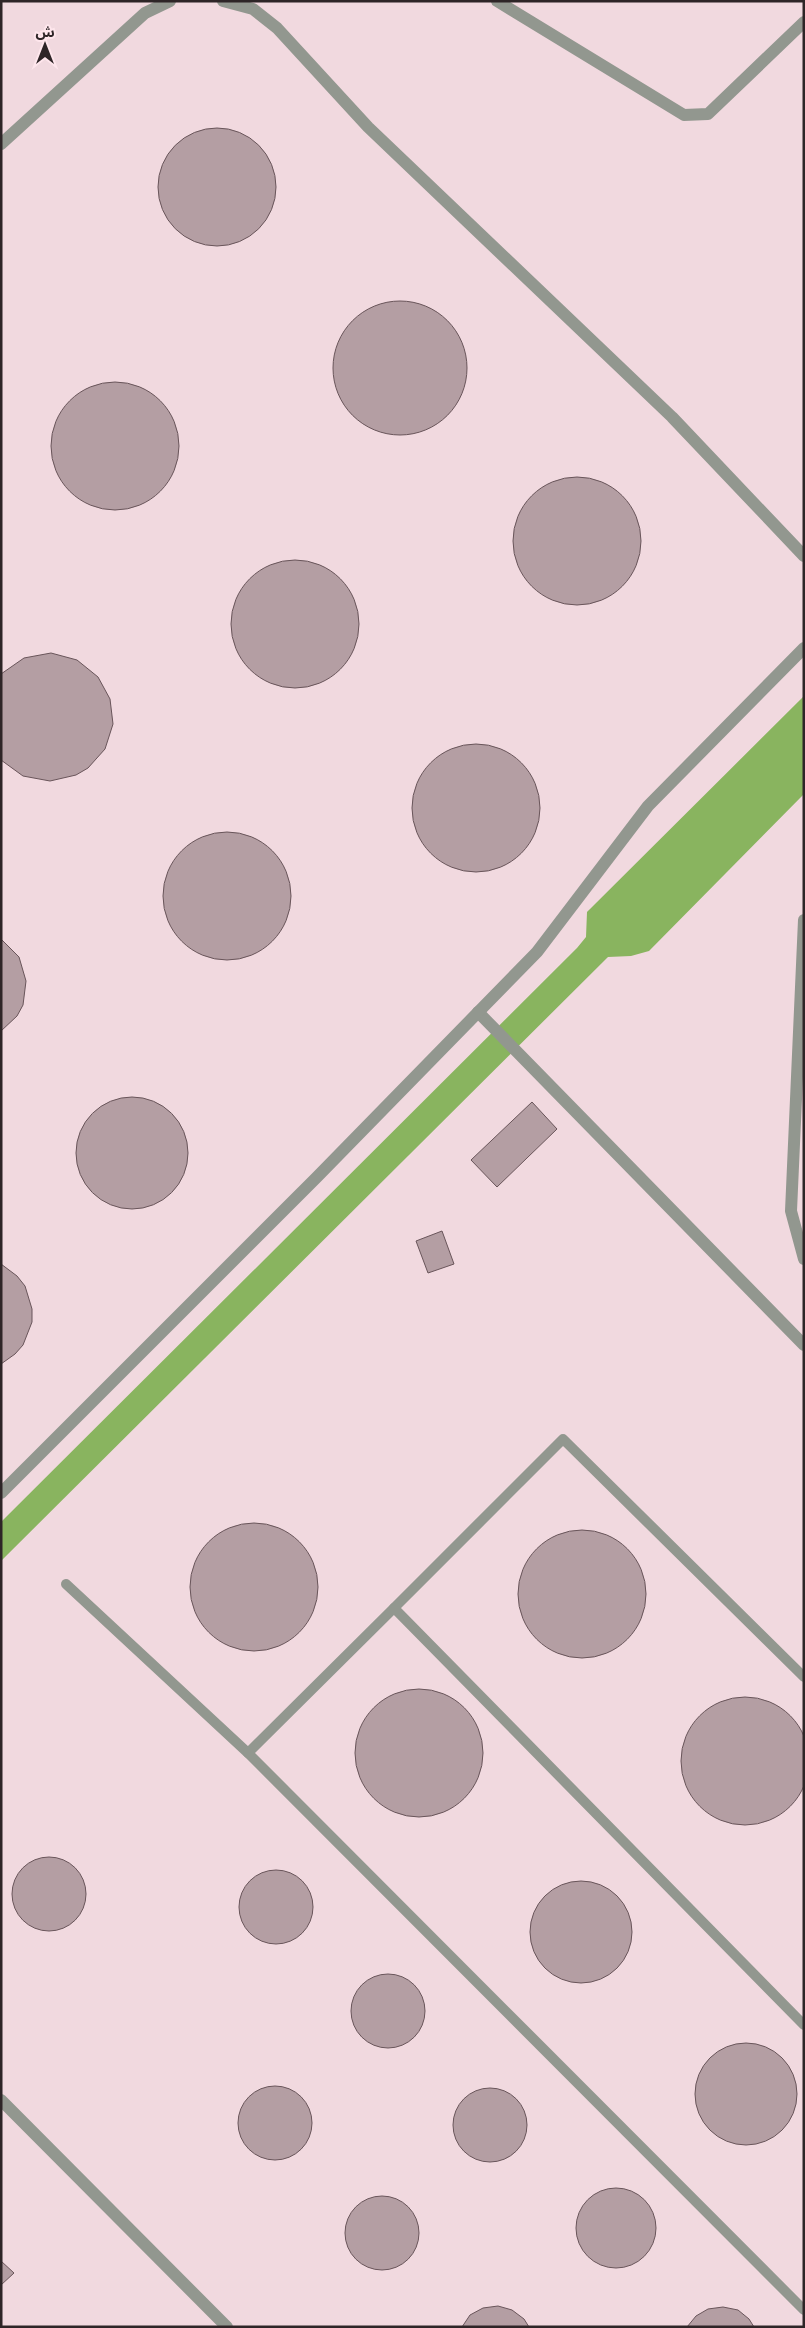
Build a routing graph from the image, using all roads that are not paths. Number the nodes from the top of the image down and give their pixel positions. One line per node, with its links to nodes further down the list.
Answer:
1 (170, 1): 5 (street)
2 (223, 1): 6 (street)
3 (497, 1): 4 (street)
4 (804, 22)
5 (1, 144)
6 (804, 556)
7 (804, 648): 9 (street)
8 (804, 920): 10 (street)
9 (478, 1012): 11 (street); 12 (street)
10 (804, 1259)
11 (804, 1345)
12 (1, 1492)
13 (66, 1584): 16 (lane)
14 (394, 1608): 15 (lane); 16 (lane); 17 (lane)
15 (804, 1677)
16 (248, 1753): 19 (lane)
17 (804, 2025)
18 (1, 2100): 20 (street)
19 (804, 2310)
20 (227, 2327)

